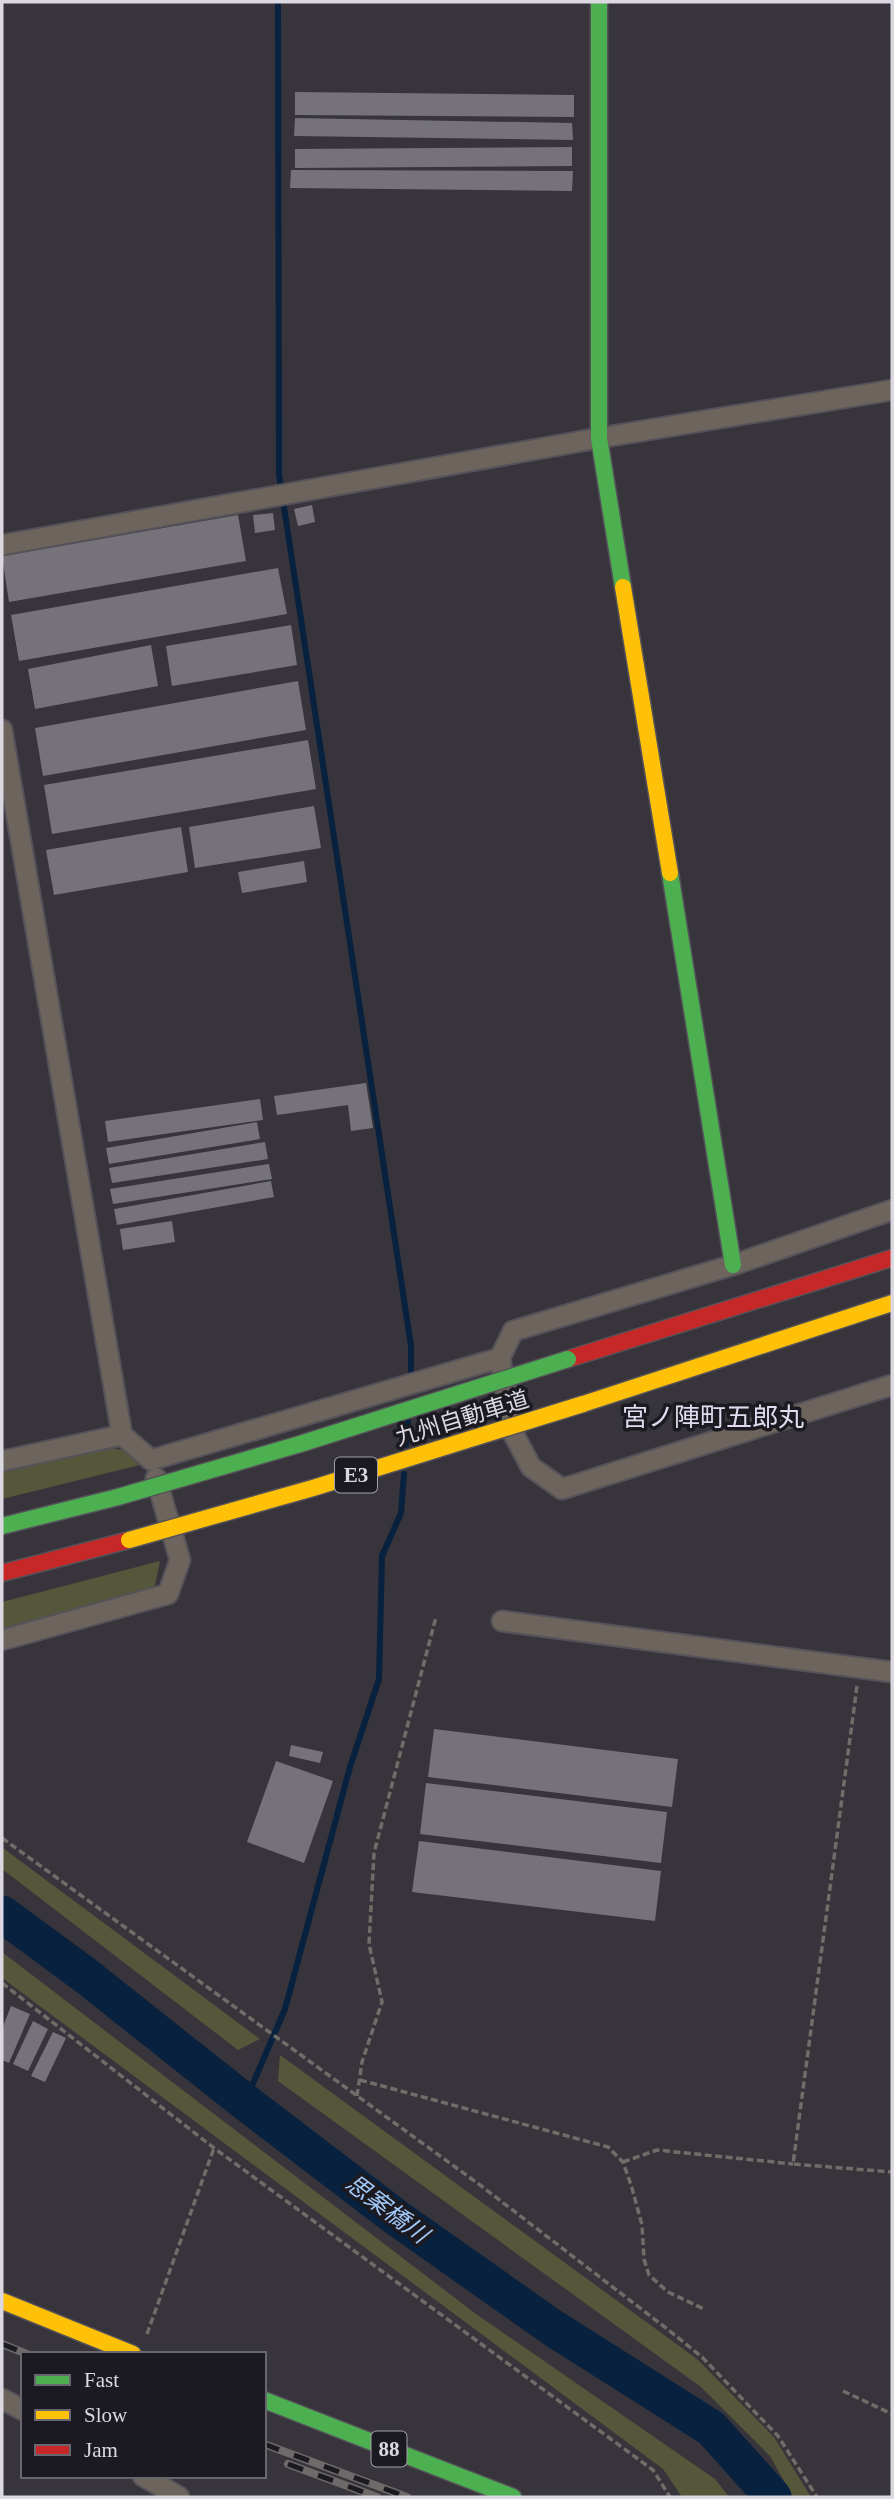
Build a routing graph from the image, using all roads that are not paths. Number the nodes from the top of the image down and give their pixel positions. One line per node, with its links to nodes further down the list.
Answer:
1 (599, 2): 3 (main road)
2 (892, 390): 3 (street)
3 (599, 438): 4 (street); 8 (main road)
4 (2, 545)
5 (2, 730): 12 (street)
6 (892, 1210): 8 (street)
7 (892, 1258): 15 (main road, 九州自動車道 / E3, bridge)
8 (733, 1265): 10 (street)
9 (892, 1303): 16 (main road, 九州自動車道 / E3, bridge)
10 (500, 1358): 11 (street); 13 (street)
11 (892, 1385)
12 (122, 1435): 13 (street); 14 (street)
13 (150, 1460): 18 (street)
14 (2, 1461)
15 (2, 1526)
16 (2, 1573)
17 (502, 1621): 19 (street)
18 (2, 1640)
19 (892, 1672)
20 (2, 2301): 21 (main road)
21 (128, 2352)
22 (2, 2399): 24 (street)
23 (266, 2401): 27 (main road, 88)
24 (21, 2409)
25 (146, 2478): 26 (street)
26 (176, 2496)
27 (513, 2497)

